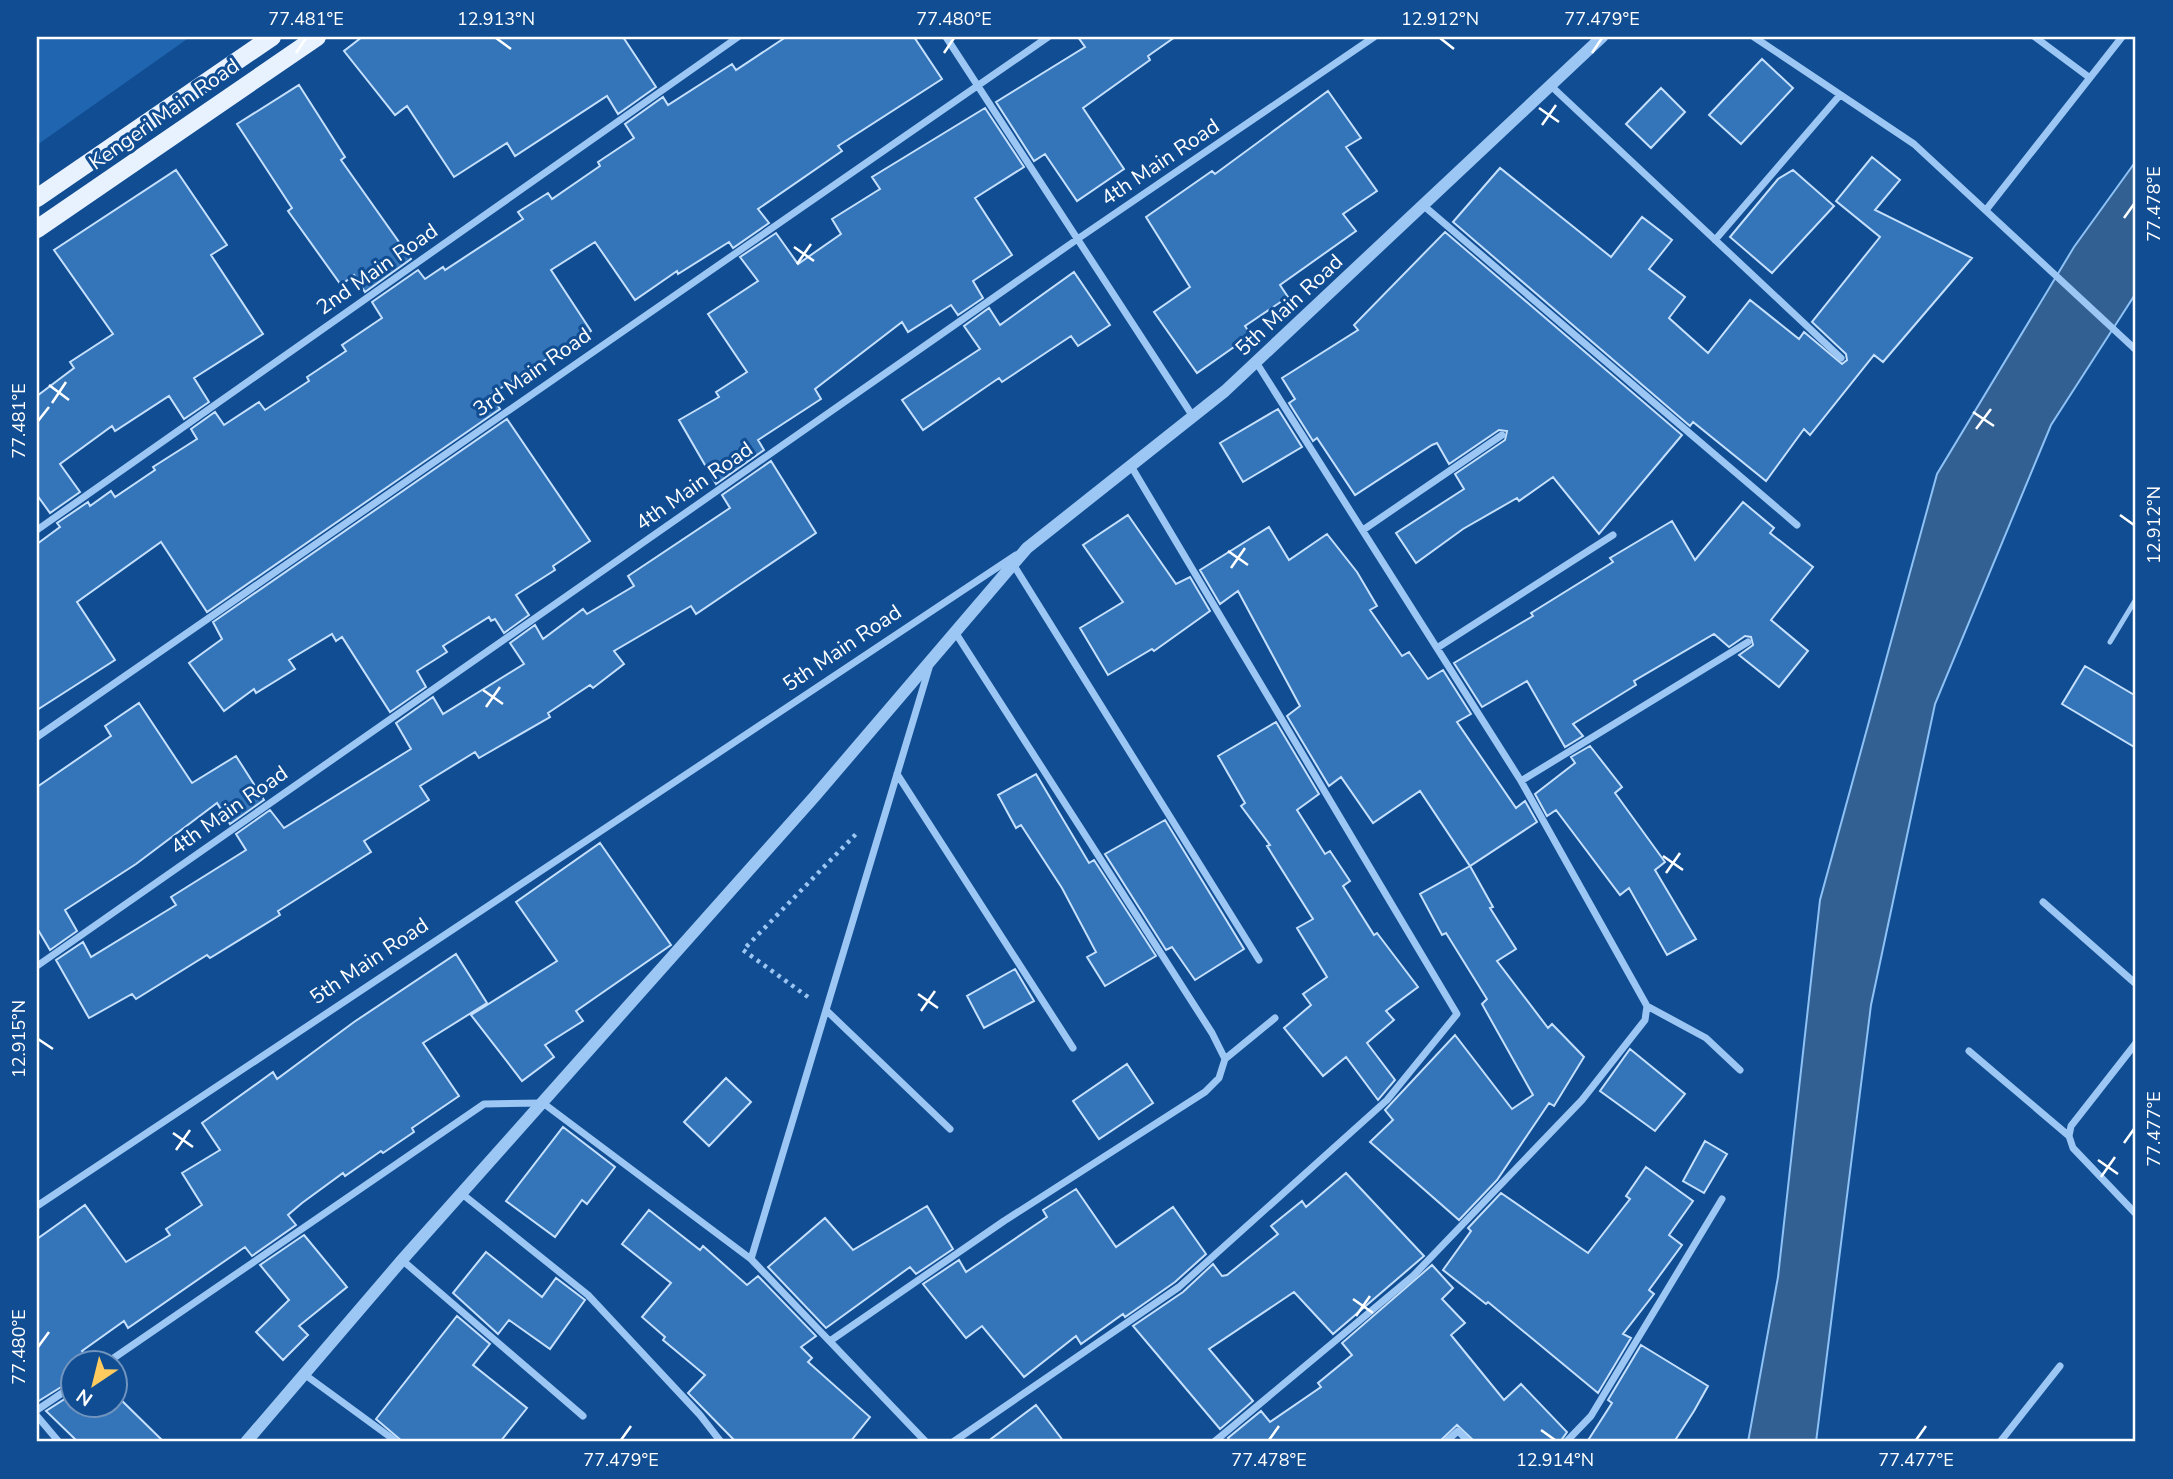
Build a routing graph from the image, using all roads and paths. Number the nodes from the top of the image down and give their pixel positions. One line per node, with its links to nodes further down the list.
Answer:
1 (272, 37): 15 (main road, Kengeri Main Road)
2 (317, 37): 18 (main road, Kengeri Main Road)
3 (738, 37): 28 (street, 2nd Main Road)
4 (946, 37): 12 (street)
5 (1048, 37): 12 (street, 3rd Main Road)
6 (1374, 37): 19 (street, 4th Main Road)
7 (1601, 37): 13 (street, 5th Main Road)
8 (1754, 37): 14 (street)
9 (2035, 37): 11 (street)
10 (2122, 37): 11 (street)
11 (2090, 78): 17 (street)
12 (979, 84): 19 (street); 39 (street, 3rd Main Road)
13 (1550, 85): 16 (street, 5th Main Road); 20 (street)
14 (1840, 94): 17 (street); 20 (street)
15 (37, 198)
16 (1424, 206): 23 (street, 5th Main Road); 27 (street)
17 (1986, 210): 21 (street)
18 (37, 229)
19 (1079, 238): 24 (street); 45 (street, 4th Main Road)
20 (1715, 240): 22 (street)
21 (2136, 350)
22 (1841, 358)
23 (1256, 362): 24 (street, 5th Main Road); 29 (street)
24 (1192, 415): 26 (street, 5th Main Road)
25 (1502, 435): 29 (street)
26 (1131, 466): 31 (street, 5th Main Road); 76 (street)
27 (1797, 525)
28 (37, 530)
29 (1363, 530): 37 (street)
30 (1613, 536): 37 (street)
31 (1027, 548): 32 (street); 60 (street, 5th Main Road)
32 (1013, 564): 34 (street); 44 (street)
33 (2136, 599): 36 (lane)
34 (955, 632): 38 (street); 53 (street)
35 (1748, 642): 41 (street)
36 (2110, 642)
37 (1437, 648): 41 (street)
38 (931, 661): 40 (street); 55 (street)
39 (37, 737)
40 (897, 774): 48 (street); 51 (street)
41 (1521, 781): 47 (street)
42 (860, 830): 48 (path)
43 (2043, 902): 46 (street)
44 (1259, 960)
45 (37, 966)
46 (2136, 984)
47 (1647, 1006): 54 (street); 77 (street)
48 (826, 1010): 56 (street); 62 (street)
49 (1275, 1018): 53 (street)
50 (2136, 1043): 57 (street)
51 (1073, 1048)
52 (1969, 1051): 57 (street)
53 (1225, 1059): 64 (street)
54 (1740, 1070)
55 (542, 1103): 58 (street); 62 (street); 65 (street)
56 (950, 1129)
57 (2069, 1136): 61 (street)
58 (461, 1193): 63 (street); 74 (street)
59 (1722, 1199): 80 (street)
60 (37, 1206)
61 (2136, 1214)
62 (751, 1259): 64 (street)
63 (402, 1261): 67 (street); 70 (street)
64 (830, 1341): 75 (street)
65 (124, 1350)
66 (2060, 1366): 81 (street)
67 (304, 1373): 72 (street); 73 (street)
68 (60, 1396): 69 (street)
69 (37, 1413): 71 (street)
70 (583, 1416)
71 (59, 1442)
72 (246, 1442)
73 (397, 1442)
74 (721, 1442)
75 (926, 1442)
76 (953, 1442)
77 (1214, 1442)
78 (1445, 1442): 79 (street)
79 (1469, 1442)
80 (1566, 1442)
81 (2000, 1442)

